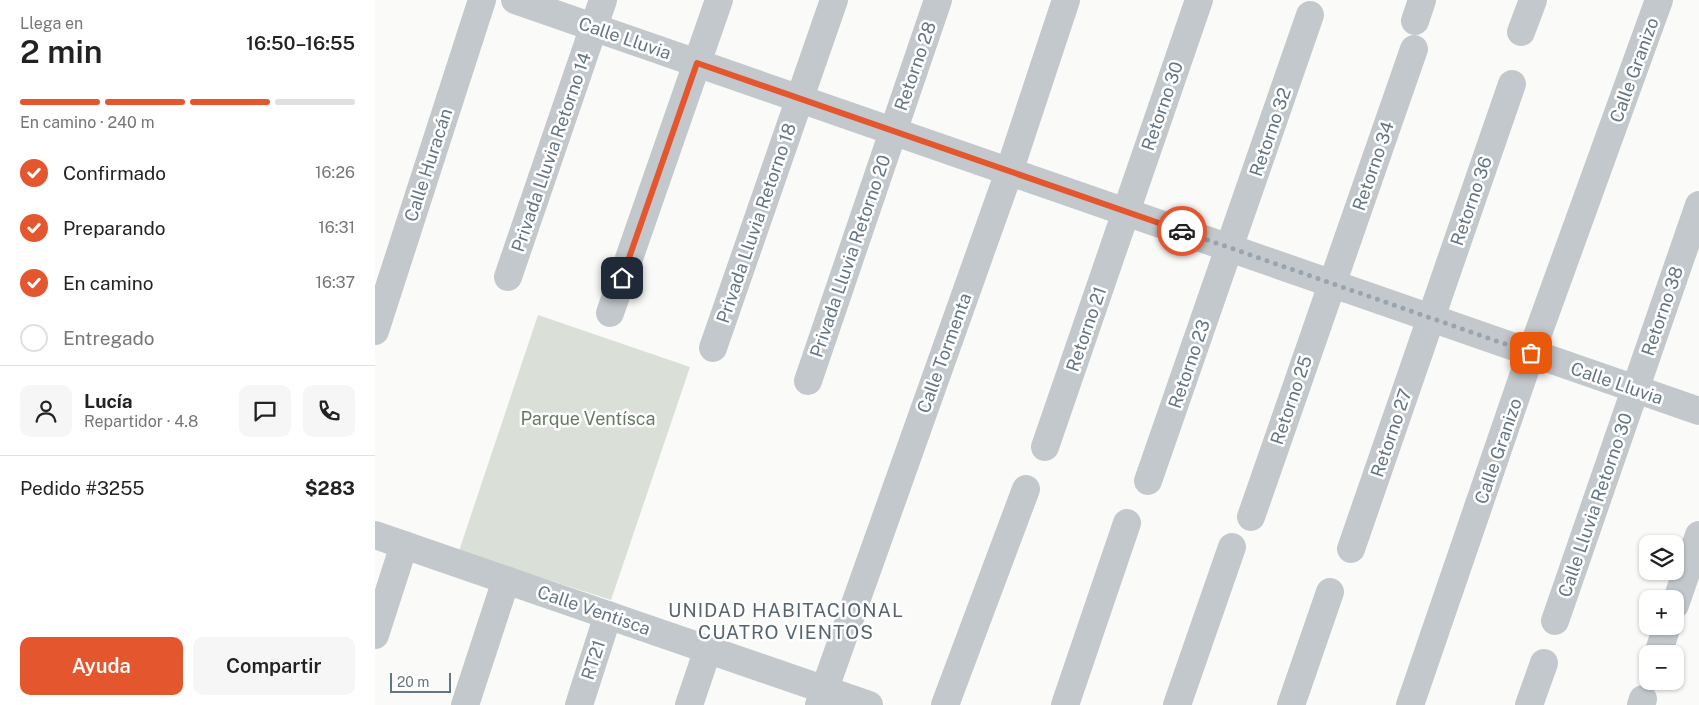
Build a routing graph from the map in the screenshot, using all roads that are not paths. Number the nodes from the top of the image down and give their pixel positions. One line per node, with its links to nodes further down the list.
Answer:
1 (482, 0): 27 (street, Calle Huracán)
2 (515, 0): 12 (street, Calle Lluvia)
3 (603, 0): 12 (street, Privada Lluvia Retorno 14)
4 (719, 0): 15 (street)
5 (834, 0): 17 (street, Privada Lluvia Retorno 18)
6 (938, 0): 18 (street, Retorno 28)
7 (1066, 0): 19 (street, Calle Tormenta)
8 (1199, 0): 21 (street, Retorno 30)
9 (1533, 0): 13 (street)
10 (1659, 0): 29 (street, Calle Granizo)
11 (1310, 15): 22 (street, Retorno 32)
12 (594, 27): 15 (street, Calle Lluvia); 23 (street, Privada Lluvia Retorno 14)
13 (1521, 32)
14 (1414, 49): 24 (street, Retorno 34)
15 (697, 63): 17 (street, Calle Lluvia); 25 (street)
16 (1512, 84): 26 (street, Retorno 36)
17 (799, 99): 18 (street, Calle Lluvia); 28 (street, Privada Lluvia Retorno 18)
18 (893, 131): 19 (street, Calle Lluvia); 30 (street, Privada Lluvia Retorno 20)
19 (1009, 172): 21 (street, Calle Lluvia); 51 (street, Calle Tormenta)
20 (1699, 204): 31 (street, Retorno 38)
21 (1126, 212): 22 (street, Calle Lluvia); 33 (street, Retorno 21)
22 (1229, 248): 24 (street, Calle Lluvia); 34 (street, Retorno 23)
23 (508, 277)
24 (1332, 284): 26 (street, Calle Lluvia); 36 (street, Retorno 25)
25 (609, 313)
26 (1431, 318): 29 (street, Calle Lluvia); 42 (street, Retorno 27)
27 (375, 331)
28 (713, 348)
29 (1531, 353): 31 (street, Calle Lluvia); 60 (street, Calle Granizo)
30 (808, 381)
31 (1635, 389): 32 (street, Calle Lluvia); 47 (street, Calle Lluvia Retorno 30)
32 (1699, 411)
33 (1045, 447)
34 (1148, 481)
35 (1026, 489): 56 (street)
36 (1251, 517)
37 (1127, 523): 57 (street)
38 (375, 535): 40 (street, Calle Ventisca)
39 (1699, 536): 44 (street)
40 (403, 545): 43 (street, Calle Ventisca); 48 (street)
41 (1232, 547): 58 (street)
42 (1351, 549)
43 (506, 580): 46 (street, Calle Ventisca); 52 (street)
44 (1680, 590)
45 (1330, 592): 59 (street)
46 (608, 615): 49 (street, Calle Ventisca); 53 (street, RT21)
47 (1555, 621)
48 (375, 635)
49 (707, 649): 51 (street, Calle Ventisca); 54 (street)
50 (1544, 663): 61 (street)
51 (821, 697): 55 (street, Calle Ventisca)
52 (465, 705)
53 (579, 705)
54 (689, 705)
55 (869, 705)
56 (945, 705)
57 (1065, 705)
58 (1177, 705)
59 (1291, 705)
60 (1410, 705)
61 (1529, 705)

